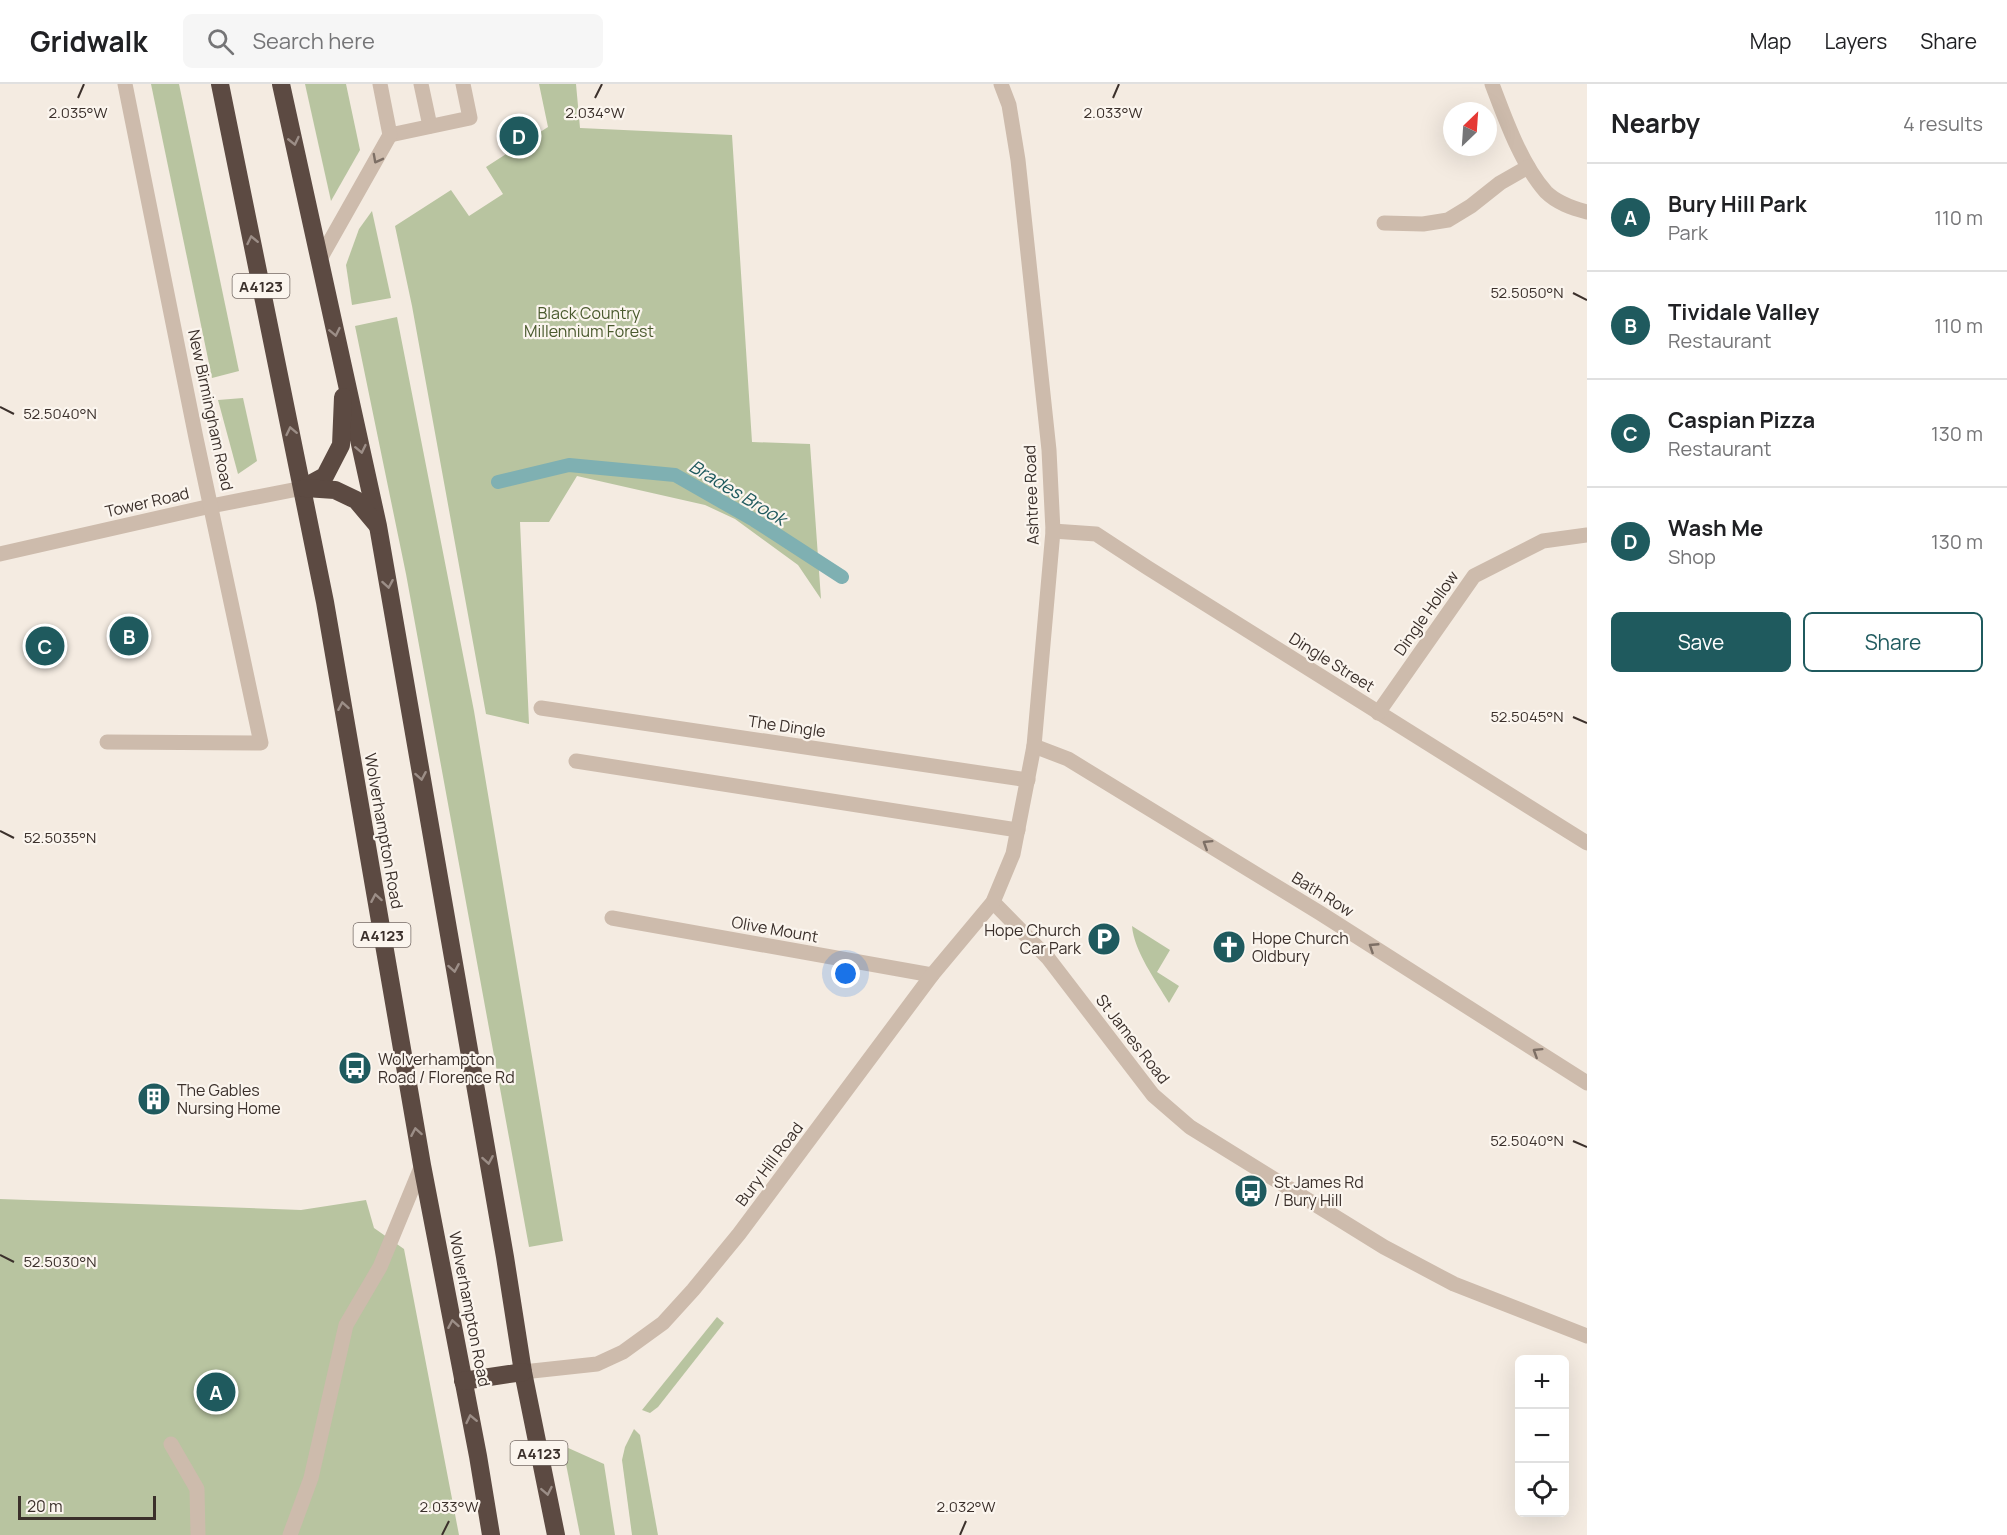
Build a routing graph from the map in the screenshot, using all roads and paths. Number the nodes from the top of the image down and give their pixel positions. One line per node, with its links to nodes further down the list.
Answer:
1 (125, 84): 17 (street, New Birmingham Road)
2 (220, 84): 16 (highway, A4123, one-way to 2)
3 (281, 84): 14 (highway, A4123, one-way to 14)
4 (380, 84): 10 (street)
5 (421, 84): 9 (street)
6 (463, 84): 9 (street)
7 (1001, 84): 19 (street, Ashtree Road)
8 (1492, 84): 11 (street)
9 (430, 126): 10 (street)
10 (390, 135): 14 (street, one-way to 14)
11 (1528, 167): 12 (street); 13 (street)
12 (1587, 212)
13 (1384, 223)
14 (320, 259): 15 (highway, A4123, one-way to 15)
15 (344, 371): 16 (highway); 18 (highway, A4123, one-way to 18)
16 (303, 488): 17 (street, Tower Road); 18 (highway); 34 (highway, Wolverhampton Road / A4123, one-way to 16)
17 (211, 506): 21 (street, Tower Road); 24 (street, New Birmingham Road)
18 (378, 526): 36 (highway, A4123, one-way to 36)
19 (1053, 531): 23 (street, Dingle Street); 25 (street, Ashtree Road)
20 (1587, 535): 23 (street, Dingle Hollow)
21 (0, 554)
22 (541, 708): 27 (street, The Dingle)
23 (1378, 713): 29 (street, Dingle Street)
24 (107, 742)
25 (1034, 746): 27 (street, Ashtree Road); 33 (street, Bath Row, one-way to 25)
26 (576, 761): 28 (street)
27 (1028, 780): 28 (street, Ashtree Road)
28 (1018, 830): 30 (street, Ashtree Road)
29 (1587, 843)
30 (993, 902): 32 (street, Bury Hill Road); 35 (street, St James Road)
31 (612, 918): 32 (street, Olive Mount)
32 (933, 975): 36 (street, Bury Hill Road)
33 (1587, 1083)
34 (422, 1166): 37 (highway, Wolverhampton Road / A4123, one-way to 34); 40 (street)
35 (1587, 1336)
36 (523, 1372): 37 (highway); 42 (highway, A4123, one-way to 42)
37 (463, 1381): 41 (highway, Wolverhampton Road / A4123, one-way to 37)
38 (171, 1444): 39 (street)
39 (198, 1535)
40 (290, 1535)
41 (491, 1535)
42 (556, 1535)

